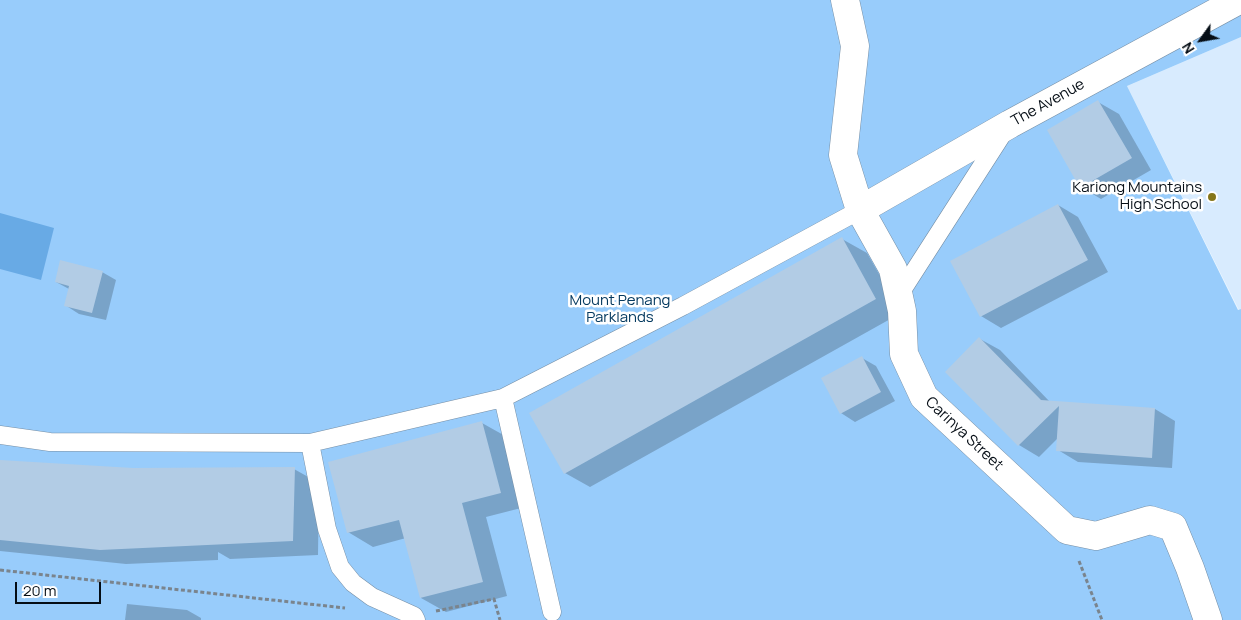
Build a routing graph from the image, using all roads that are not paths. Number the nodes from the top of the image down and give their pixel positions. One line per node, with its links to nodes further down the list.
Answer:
1 (846, 0): 4 (street, Carinya Street)
2 (1238, 0): 3 (street, The Avenue)
3 (1010, 124): 4 (street, The Avenue); 5 (lane)
4 (860, 210): 5 (street, Carinya Street); 6 (lane)
5 (899, 295): 11 (street, Carinya Street)
6 (502, 398): 8 (lane); 9 (lane)
7 (0, 435): 8 (lane)
8 (310, 443): 10 (lane)
9 (552, 612)
10 (415, 618)
11 (1208, 620)

